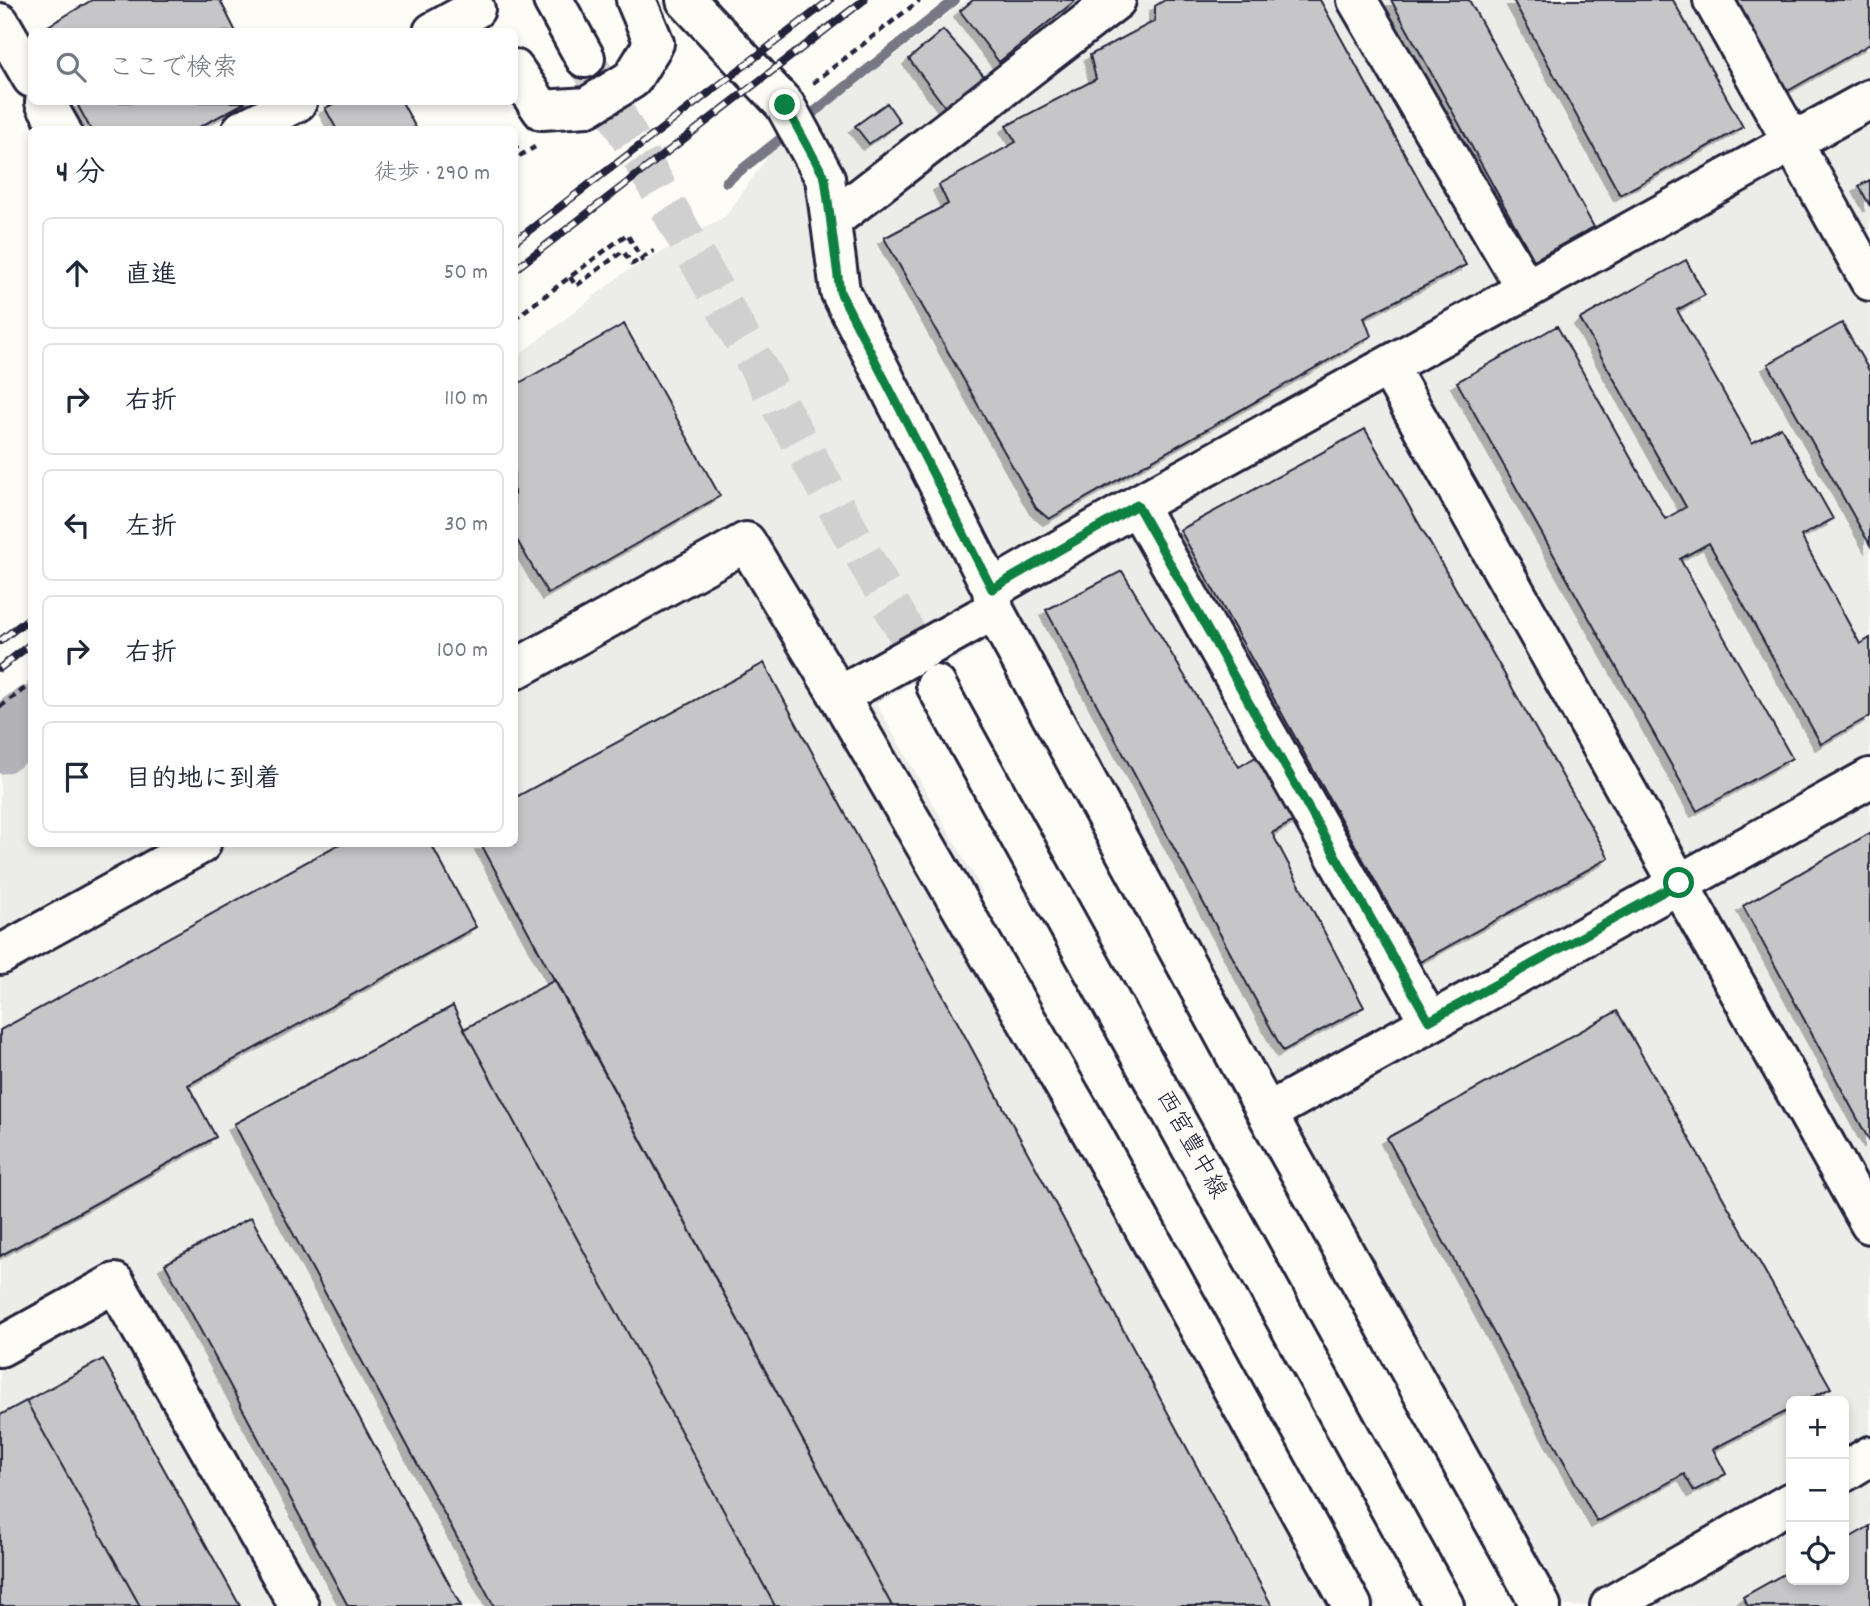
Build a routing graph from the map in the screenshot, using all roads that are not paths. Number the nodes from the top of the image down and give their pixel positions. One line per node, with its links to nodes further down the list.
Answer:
1 (553, 0): 10 (main road)
2 (636, 0): 12 (main road)
3 (686, 0): 19 (main road)
4 (1116, 0): 19 (main road)
5 (1357, 0): 21 (main road)
6 (1713, 0): 18 (main road)
7 (478, 14): 9 (main road)
8 (0, 23): 11 (main road)
9 (443, 28)
10 (586, 58)
11 (28, 71)
12 (518, 75)
13 (1870, 99): 18 (main road)
14 (47, 105): 16 (main road)
15 (290, 105): 17 (main road)
16 (59, 126)
17 (250, 126)
18 (1792, 142): 20 (main road); 21 (main road)
19 (831, 221): 24 (main road)
20 (1870, 281)
21 (1526, 289): 22 (main road)
22 (1388, 366): 23 (main road); 30 (main road)
23 (1137, 505): 24 (main road); 32 (main road)
24 (993, 600): 27 (main road); 33 (main road)
25 (518, 668): 27 (main road)
26 (936, 685): 41 (main road, 西宮豊中線)
27 (839, 695): 40 (main road)
28 (1870, 778): 30 (main road)
29 (196, 847): 31 (main road)
30 (1679, 883): 32 (main road); 34 (main road)
31 (0, 954)
32 (1429, 1021): 33 (main road)
33 (1267, 1114): 42 (main road)
34 (1870, 1224)
35 (0, 1347): 39 (main road)
36 (1870, 1457): 37 (main road)
37 (1849, 1469)
38 (1786, 1505): 43 (main road)
39 (299, 1606)
40 (1352, 1606)
41 (1444, 1606)
42 (1541, 1606)
43 (1610, 1606)

